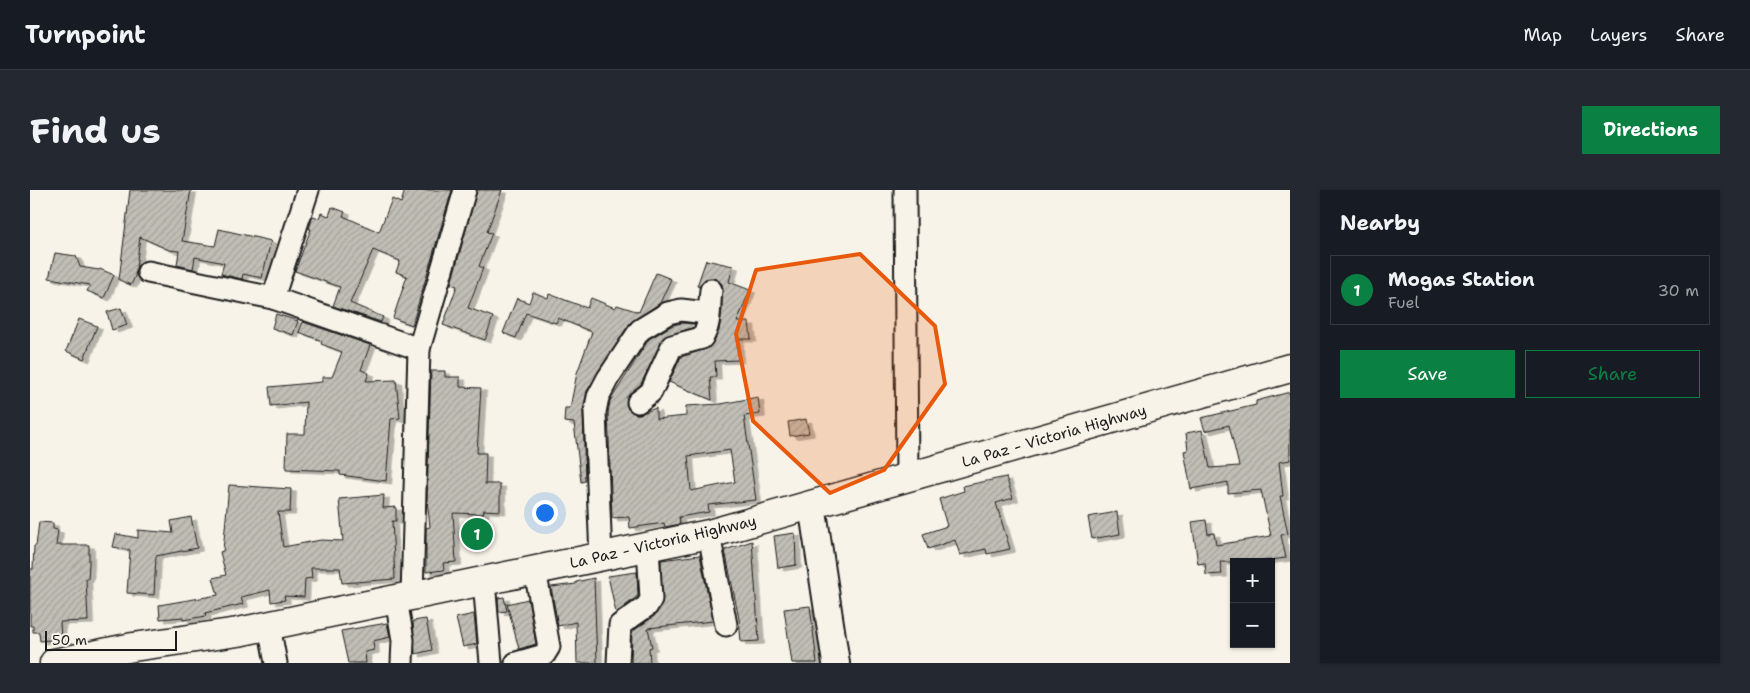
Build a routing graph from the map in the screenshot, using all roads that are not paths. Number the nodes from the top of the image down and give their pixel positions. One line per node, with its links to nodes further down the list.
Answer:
1 (308, 190): 6 (street)
2 (465, 190): 8 (street)
3 (905, 190): 11 (street)
4 (148, 272): 6 (street)
5 (711, 290): 7 (street)
6 (273, 298): 8 (street)
7 (707, 313): 10 (street); 15 (street)
8 (419, 349): 18 (street)
9 (1290, 368): 11 (main road, La Paz - Victoria Highway)
10 (638, 402)
11 (907, 478): 12 (main road, La Paz - Victoria Highway)
12 (812, 505): 13 (main road, La Paz - Victoria Highway); 28 (street)
13 (709, 534): 14 (main road, La Paz - Victoria Highway); 19 (street)
14 (648, 547): 15 (main road, La Paz - Victoria Highway); 27 (street)
15 (601, 557): 16 (main road, La Paz - Victoria Highway)
16 (535, 570): 17 (main road, La Paz - Victoria Highway); 26 (street)
17 (484, 581): 18 (main road, La Paz - Victoria Highway); 25 (street)
18 (404, 598): 20 (main road, La Paz - Victoria Highway); 24 (street)
19 (726, 625)
20 (269, 626): 21 (main road, La Paz - Victoria Highway); 23 (street)
21 (134, 655): 22 (main road, La Paz - Victoria Highway)
22 (54, 663)
23 (276, 663)
24 (402, 663)
25 (491, 663)
26 (516, 663)
27 (618, 663)
28 (836, 663)

